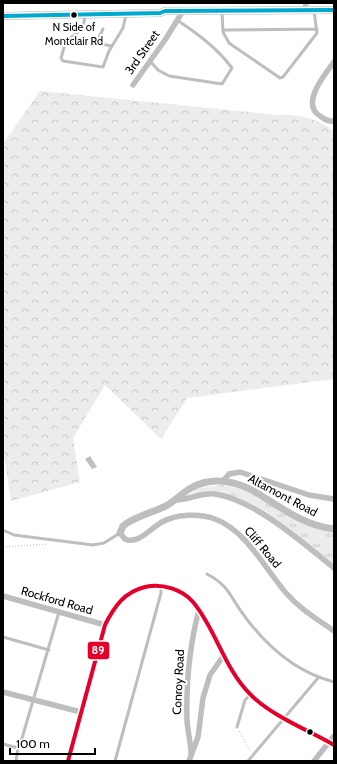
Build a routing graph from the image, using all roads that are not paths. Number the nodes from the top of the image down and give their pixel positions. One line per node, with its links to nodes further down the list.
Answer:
1 (306, 6): 2 (main road); 3 (main road)
2 (316, 7): 4 (main road); 11 (lane)
3 (222, 10): 5 (main road); 12 (lane)
4 (334, 10)
5 (183, 11): 6 (main road); 9 (street, 3rd Street)
6 (126, 13): 7 (main road); 13 (lane)
7 (85, 15): 8 (main road); 13 (lane)
8 (3, 16)
9 (177, 20): 14 (street, 3rd Street); 14 (lane)
10 (102, 29): 13 (lane)
11 (317, 29): 12 (lane); 12 (lane)
12 (223, 30)
13 (112, 46)
14 (150, 61): 16 (street, 3rd Street)
15 (334, 62): 17 (street)
16 (132, 85)
17 (334, 121)
18 (223, 481): 19 (street); 20 (street, Altamont Road); 21 (street, Altamont Road)
19 (334, 499)
20 (176, 500): 23 (street, Altamont Road); 24 (street)
21 (334, 529)
22 (3, 530): 23 (lane, Altamont Road)
23 (120, 533): 31 (street, Cliff Road)
24 (334, 568)
25 (207, 574): 35 (lane)
26 (161, 587): 28 (street); 30 (street); 50 (lane)
27 (3, 596): 29 (street, Rockford Road)
28 (199, 610): 34 (street); 47 (street, Conroy Road)
29 (59, 612): 30 (street, Rockford Road); 33 (lane)
30 (105, 625): 40 (street)
31 (334, 631)
32 (3, 637): 33 (lane)
33 (49, 650): 39 (lane)
34 (224, 654): 38 (street); 47 (street)
35 (318, 678): 36 (lane); 41 (lane)
36 (334, 682)
37 (3, 692): 39 (street)
38 (250, 695): 41 (street); 42 (lane)
39 (34, 699): 40 (street); 46 (lane)
40 (81, 712): 49 (street)
41 (286, 718): 45 (street); 51 (lane)
42 (237, 727)
43 (334, 736): 45 (street)
44 (3, 744): 46 (lane)
45 (331, 744): 52 (street)
46 (18, 748): 48 (lane)
47 (190, 758)
48 (16, 761)
49 (68, 761)
50 (114, 761)
51 (248, 761)
52 (314, 761)

